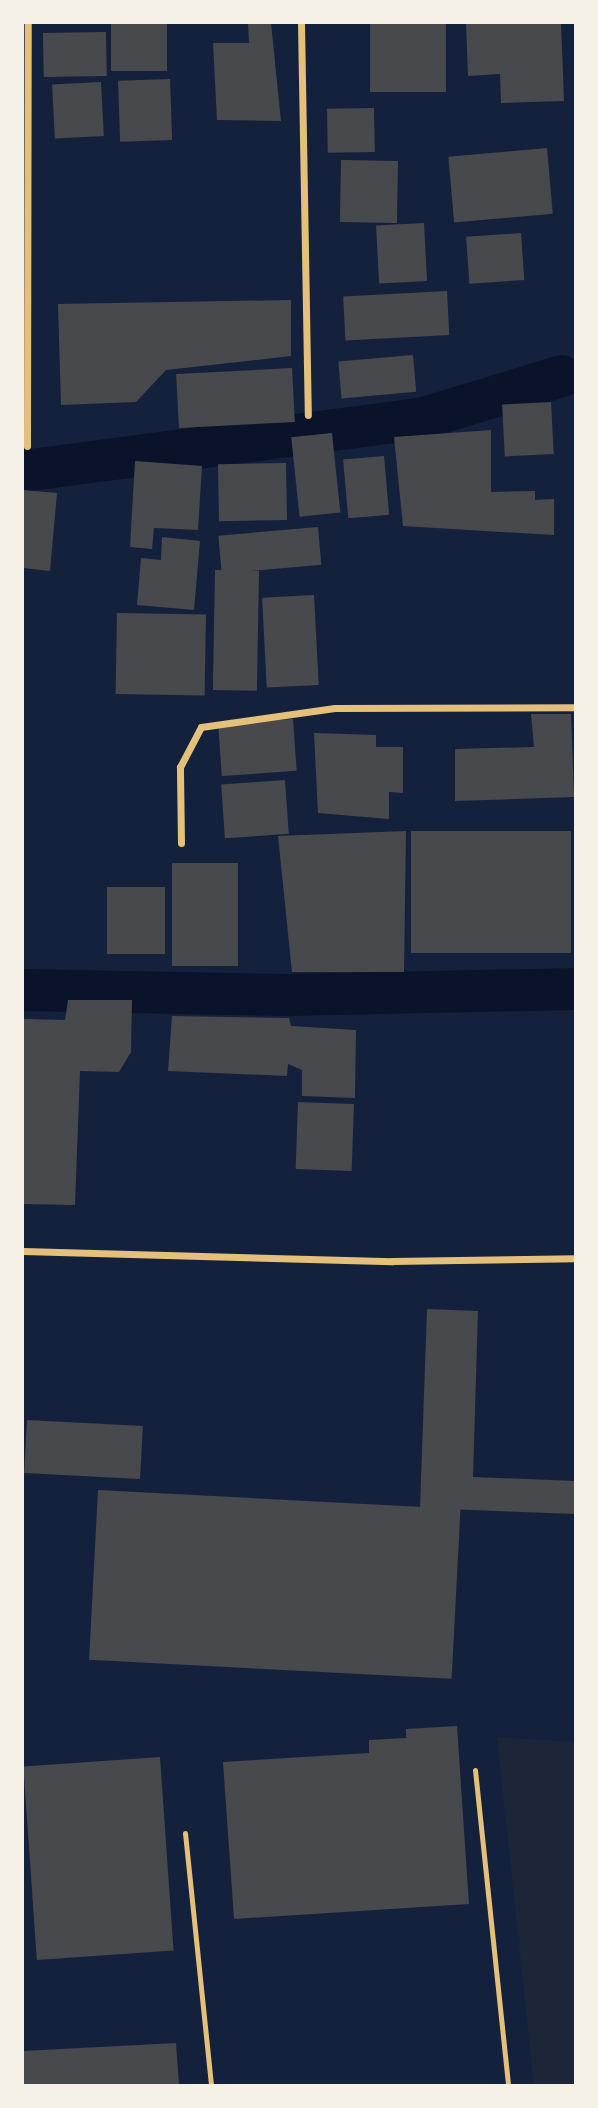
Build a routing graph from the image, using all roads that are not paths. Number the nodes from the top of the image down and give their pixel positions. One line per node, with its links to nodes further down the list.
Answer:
1 (28, 23): 4 (street)
2 (301, 23): 3 (street)
3 (308, 415)
4 (27, 446)
5 (575, 707): 6 (street)
6 (181, 843)
7 (23, 1251): 8 (street)
8 (575, 1258)
9 (475, 1770): 12 (lane)
10 (185, 1833): 11 (lane)
11 (211, 2085)
12 (508, 2085)

